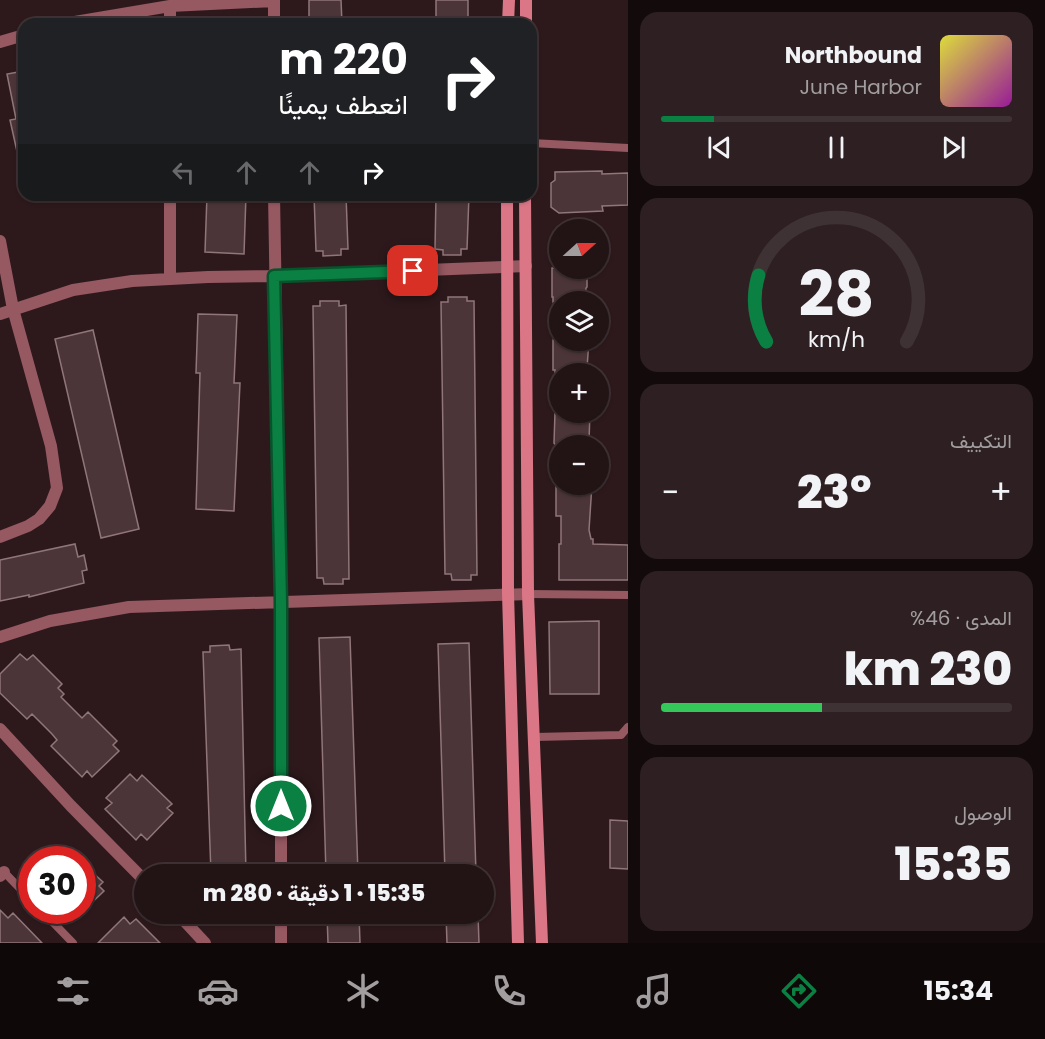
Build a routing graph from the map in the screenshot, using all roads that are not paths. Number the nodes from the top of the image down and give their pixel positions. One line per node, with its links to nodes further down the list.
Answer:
1 (508, 0): 8 (main road)
2 (526, 0): 9 (main road)
3 (274, 1): 4 (street); 7 (street)
4 (171, 6): 5 (street); 6 (street)
5 (99, 18)
6 (170, 18)
7 (274, 18)
8 (508, 18)
9 (526, 18)
10 (18, 37): 11 (street)
11 (0, 42)
12 (537, 143): 13 (lane)
13 (628, 148)
14 (170, 201): 22 (street)
15 (274, 201): 21 (street)
16 (507, 201): 20 (main road)
17 (525, 201): 19 (main road)
18 (0, 241): 23 (street)
19 (526, 266): 20 (street); 27 (main road)
20 (506, 267): 21 (street); 26 (main road)
21 (274, 276): 22 (street); 29 (street)
22 (170, 279): 23 (street)
23 (13, 309): 24 (street); 25 (street)
24 (0, 314)
25 (0, 537)
26 (508, 593): 27 (street); 29 (street); 44 (main road)
27 (528, 594): 28 (lane); 33 (main road)
28 (628, 595)
29 (281, 602): 30 (street); 34 (street)
30 (0, 637)
31 (628, 727): 33 (lane)
32 (0, 729): 35 (street)
33 (535, 736): 45 (main road)
34 (281, 864)
35 (134, 869)
36 (2, 874): 37 (lane)
37 (18, 888)
38 (53, 924): 41 (lane)
39 (187, 924): 42 (street)
40 (281, 924): 43 (street)
41 (69, 942)
42 (205, 943)
43 (281, 943)
44 (518, 943)
45 (542, 943)

